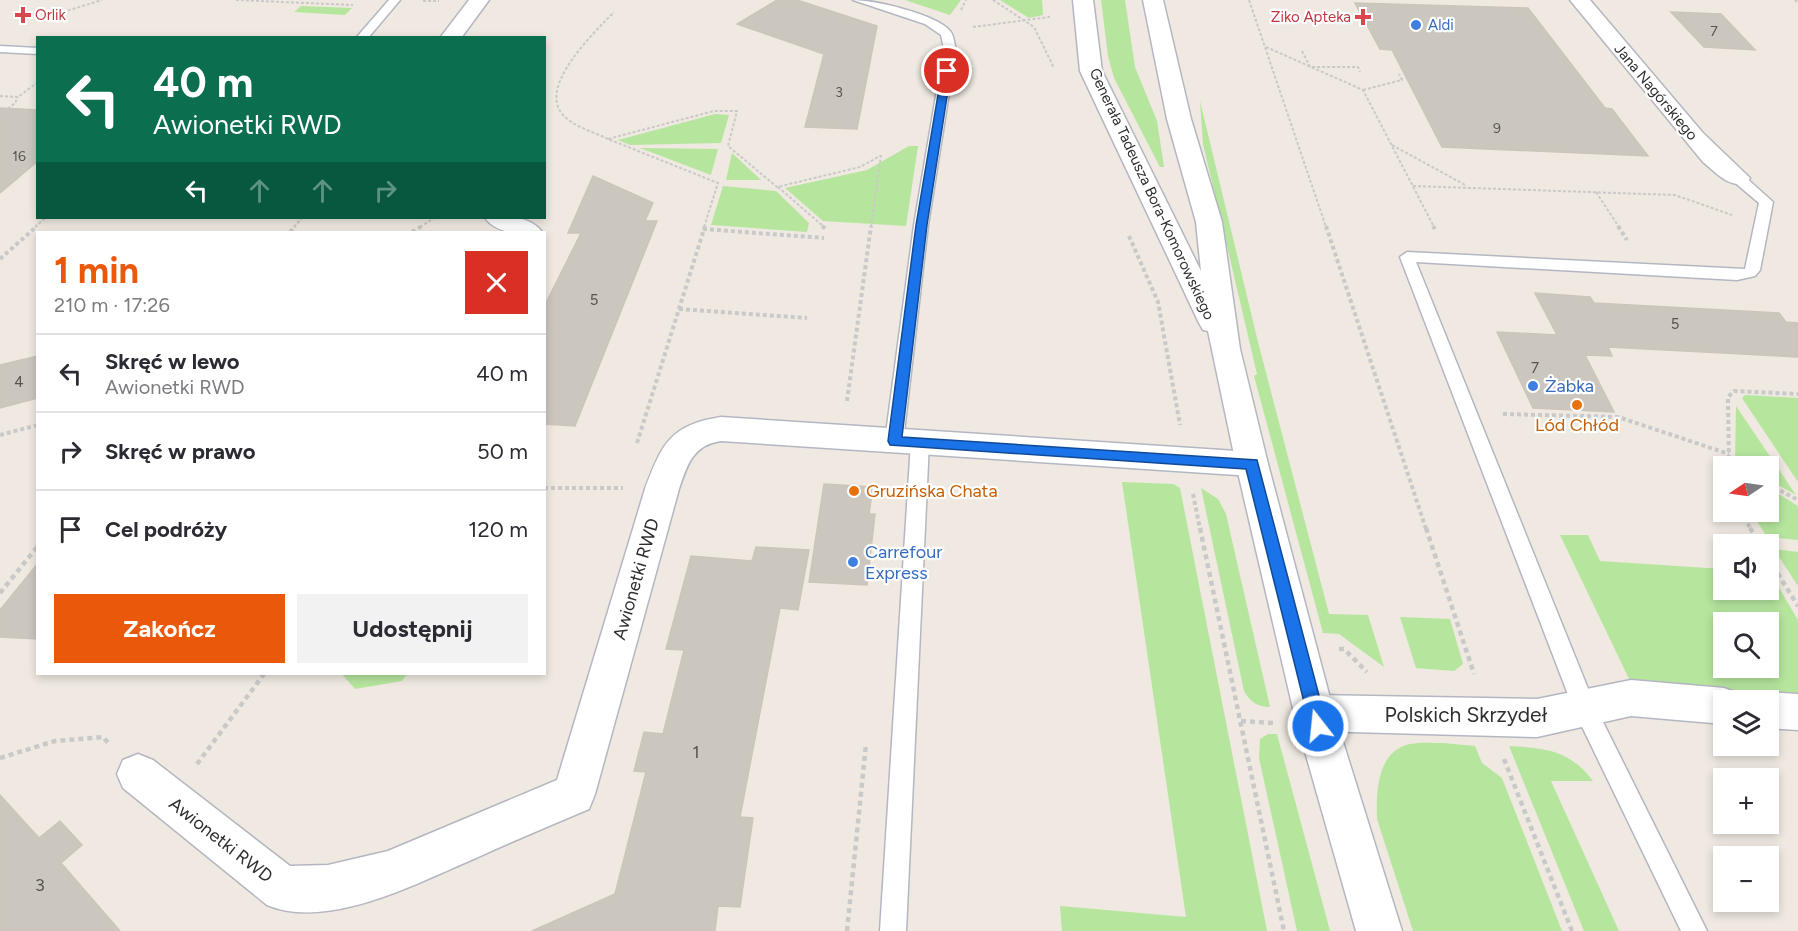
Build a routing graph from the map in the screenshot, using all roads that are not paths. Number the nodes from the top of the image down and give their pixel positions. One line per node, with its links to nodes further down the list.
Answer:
1 (395, 0): 7 (lane)
2 (480, 0): 8 (street)
3 (858, 0): 15 (lane)
4 (1083, 0): 14 (street, Generała Tadeusza Bora-Komorowskiego)
5 (1153, 0): 14 (street, Generała Tadeusza Bora-Komorowskiego)
6 (1580, 0): 11 (street, Jana Nagórskiego)
7 (363, 36)
8 (452, 36)
9 (0, 49): 10 (lane)
10 (36, 51)
11 (1738, 178): 18 (lane)
12 (500, 219): 13 (street)
13 (527, 231)
14 (1225, 349): 16 (street, Generała Tadeusza Bora-Komorowskiego)
15 (907, 442): 16 (street, Awionetki RWD); 22 (street, Awionetki RWD); 23 (lane)
16 (1252, 464): 21 (street, Generała Tadeusza Bora-Komorowskiego)
17 (1713, 705): 18 (street, Polskich Skrzydeł)
18 (1585, 710): 21 (street, Polskich Skrzydeł); 25 (lane)
19 (1779, 711): 20 (street)
20 (1798, 712)
21 (1314, 713): 24 (street, Generała Tadeusza Bora-Komorowskiego)
22 (138, 774)
23 (893, 931)
24 (1379, 931)
25 (1694, 931)

